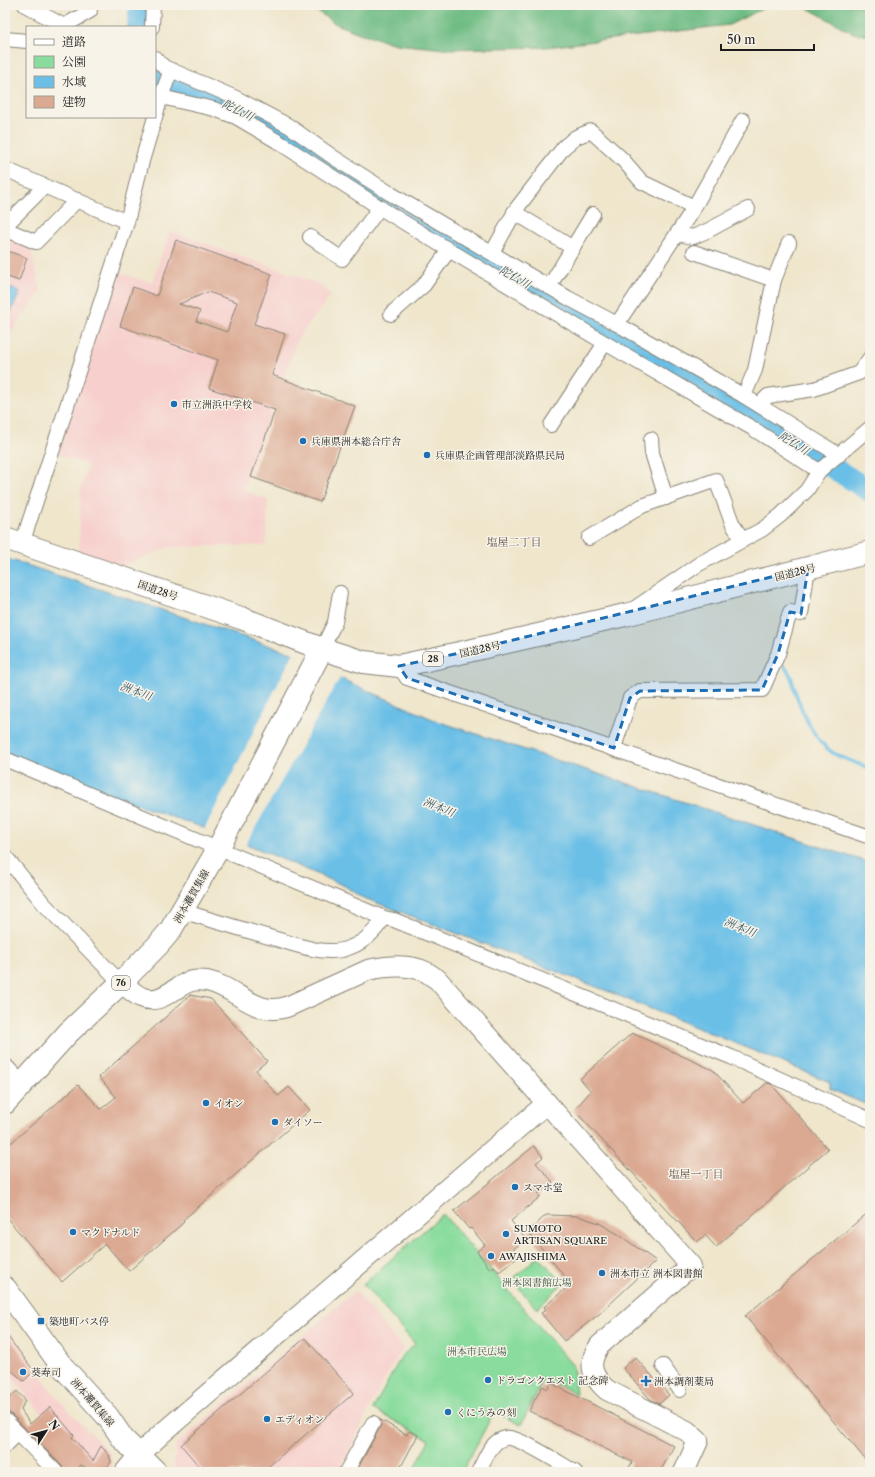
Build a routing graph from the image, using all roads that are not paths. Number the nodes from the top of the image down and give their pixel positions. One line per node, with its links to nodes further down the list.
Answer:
1 (25, 5): 4 (street)
2 (153, 5): 5 (street)
3 (90, 10): 4 (street)
4 (63, 26)
5 (152, 26)
6 (5, 39): 7 (street)
7 (26, 40)
8 (156, 59): 9 (street)
9 (171, 70): 10 (street); 30 (street)
10 (161, 98): 11 (street); 18 (street)
11 (156, 115)
12 (155, 118): 22 (street)
13 (743, 120): 17 (street)
14 (5, 168): 15 (street)
15 (45, 186): 16 (street); 23 (street)
16 (77, 200): 22 (street); 23 (street)
17 (694, 207): 20 (street); 24 (street)
18 (380, 208): 25 (street); 28 (street)
19 (748, 210): 24 (street)
20 (514, 212): 27 (street); 30 (street)
21 (594, 214): 27 (street)
22 (127, 222): 49 (street)
23 (5, 227)
24 (677, 234): 36 (street)
25 (310, 237)
26 (789, 243): 31 (street)
27 (573, 248): 32 (street)
28 (449, 250): 34 (street); 35 (street)
29 (694, 252): 31 (street)
30 (492, 253): 32 (street)
31 (774, 280): 39 (street)
32 (549, 287): 33 (street)
33 (568, 298): 35 (street); 36 (street)
34 (391, 314)
35 (558, 315): 37 (street)
36 (617, 324): 39 (street)
37 (605, 343): 41 (street); 45 (street)
38 (870, 358): 40 (street)
39 (744, 396): 40 (street)
40 (759, 405): 44 (street)
41 (551, 425)
42 (870, 428): 44 (street)
43 (651, 439): 46 (street)
44 (839, 455): 45 (street)
45 (819, 471): 48 (street)
46 (666, 498): 47 (street); 48 (street)
47 (589, 538)
48 (743, 540): 53 (street)
49 (14, 541): 54 (main road, 国道28号 / 28)
50 (870, 552): 51 (main road, 国道28号 / 28)
51 (808, 568): 53 (main road, 国道28号 / 28); 56 (street)
52 (340, 594): 54 (street)
53 (625, 615): 55 (main road, 国道28号 / 28)
54 (319, 655): 55 (main road, 国道28号 / 28); 59 (main road, 洲本灘賀集線 / 76)
55 (399, 666): 56 (street)
56 (614, 748): 58 (street)
57 (5, 759): 59 (street)
58 (870, 837)
59 (218, 849): 61 (main road, 洲本灘賀集線 / 76); 62 (street)
60 (5, 856): 63 (street)
61 (182, 911): 62 (street); 63 (main road, 洲本灘賀集線 / 76)
62 (384, 918): 68 (street)
63 (121, 983): 65 (main road, 洲本灘賀集線 / 76); 67 (street)
64 (5, 1064): 65 (street)
65 (22, 1083): 66 (main road, 洲本灘賀集線 / 76)
66 (5, 1103)
67 (547, 1103): 78 (street); 85 (street)
68 (870, 1120)
69 (5, 1288): 76 (main road, 洲本灘賀集線)
70 (5, 1302): 76 (main road, 洲本灘賀集線)
71 (663, 1366): 72 (street)
72 (680, 1390)
73 (5, 1420): 75 (street)
74 (373, 1423): 82 (street)
75 (18, 1433): 77 (street); 79 (street)
76 (123, 1439): 78 (main road, 洲本灘賀集線)
77 (5, 1446)
78 (139, 1455): 80 (street); 81 (main road, 洲本灘賀集線)
79 (56, 1472)
80 (125, 1472)
81 (156, 1472)
82 (346, 1472)
83 (478, 1472): 84 (street)
84 (575, 1472)
85 (684, 1472)

